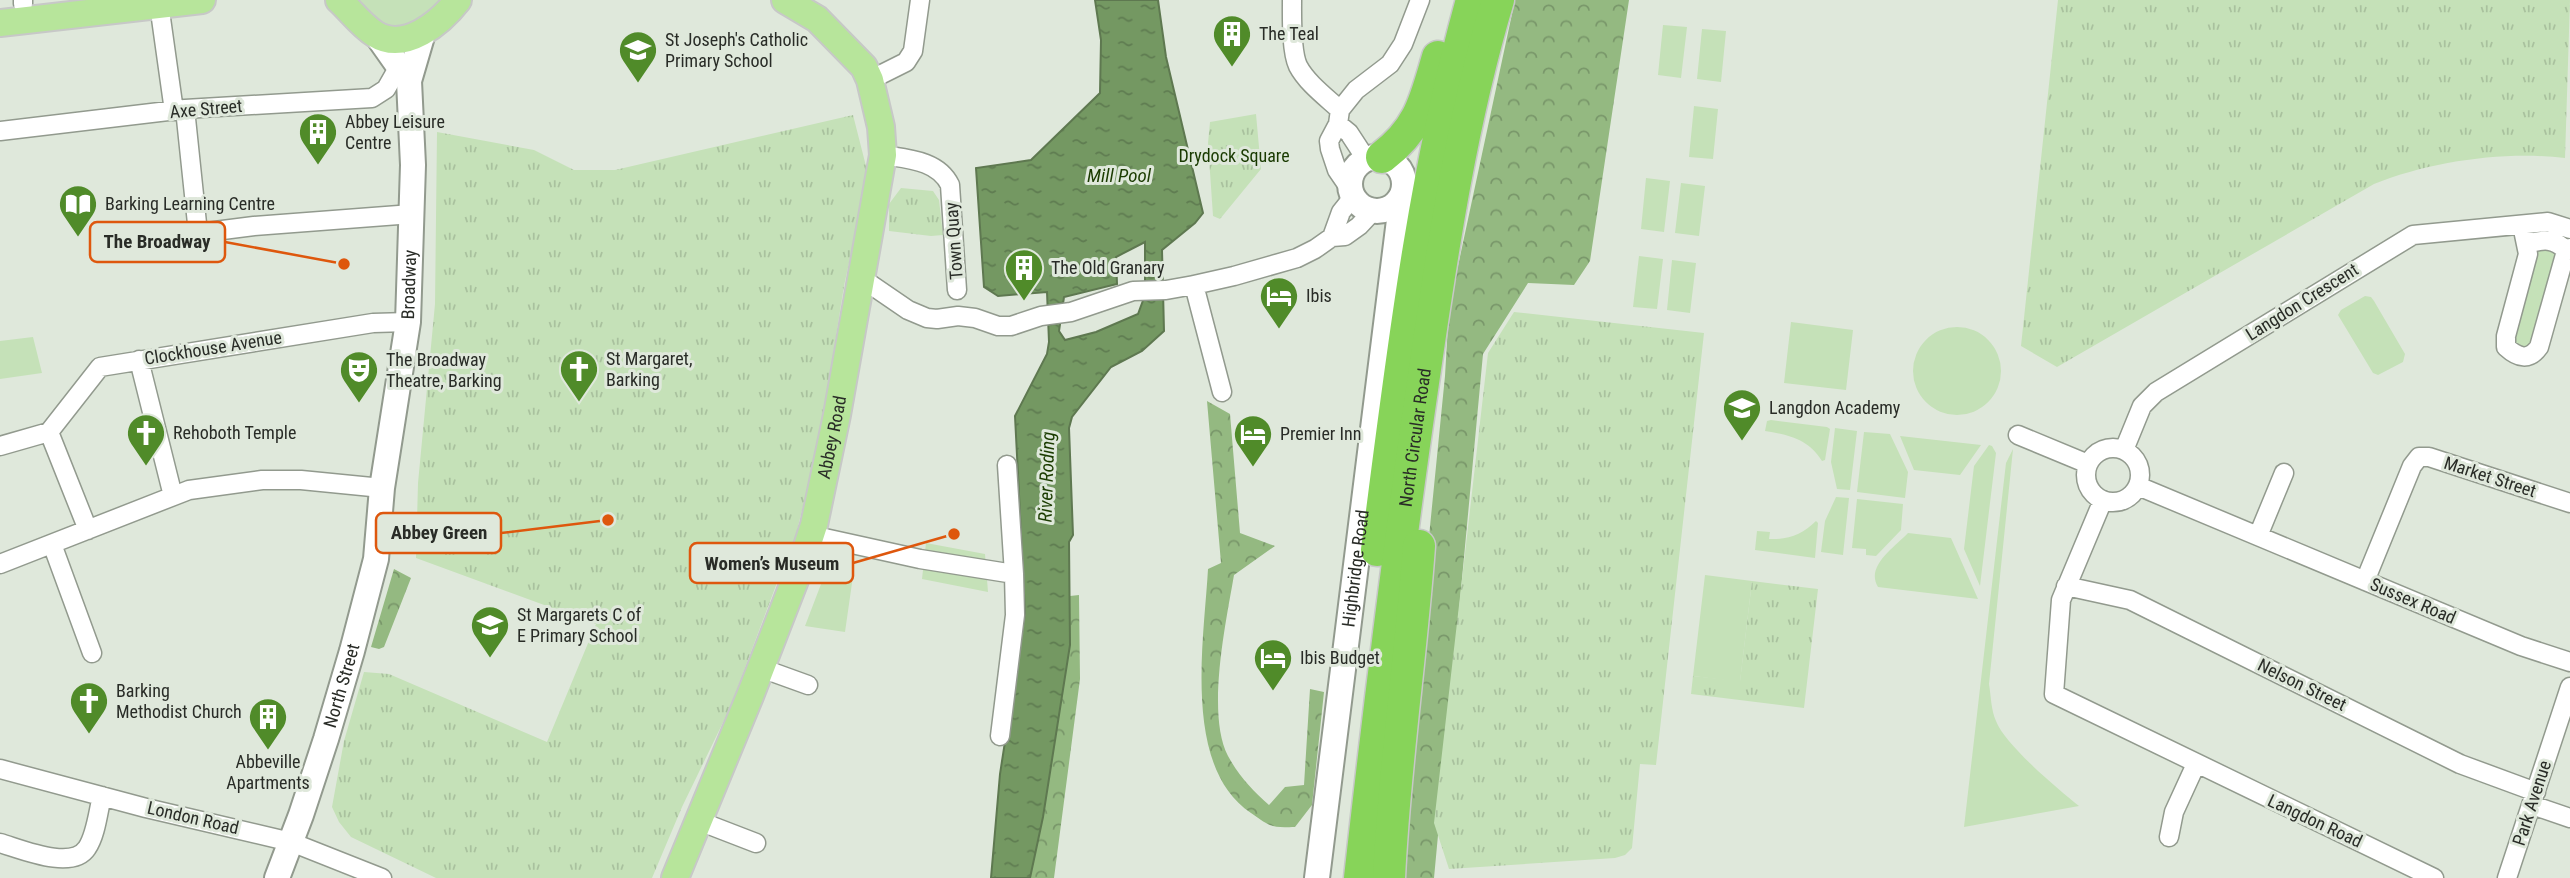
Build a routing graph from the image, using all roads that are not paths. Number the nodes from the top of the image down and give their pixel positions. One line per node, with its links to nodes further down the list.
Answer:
1 (55, 0): 14 (main road)
2 (202, 0): 12 (main road)
3 (459, 0): 16 (main road)
4 (785, 0): 18 (main road)
5 (808, 0): 18 (main road, Abbey Road)
6 (920, 0): 18 (street)
7 (1292, 0): 21 (street)
8 (1420, 0): 21 (street)
9 (1455, 0): 24 (highway)
10 (1472, 0): 64 (highway, North Circular Road)
11 (1498, 0): 40 (highway, North Circular Road)
12 (159, 2): 15 (main road); 20 (street)
13 (346, 3): 17 (main road)
14 (15, 4)
15 (0, 23)
16 (423, 33): 17 (main road); 19 (street)
17 (378, 37): 19 (street)
18 (865, 71): 23 (main road, Abbey Road)
19 (404, 75): 20 (street, Axe Street); 28 (street, Broadway)
20 (180, 110): 22 (street, Axe Street); 31 (street)
21 (1339, 117): 24 (street); 25 (street)
22 (0, 131)
23 (883, 155): 37 (main road, Abbey Road); 39 (street, Town Quay)
24 (1374, 158): 25 (street); 26 (street)
25 (1351, 193): 27 (street); 32 (street)
26 (1402, 196): 27 (street); 36 (street, Highbridge Road)
27 (1373, 211): 32 (street); 36 (street)
28 (412, 214): 31 (street); 41 (street, Broadway)
29 (2522, 225): 30 (street, Langdon Crescent); 34 (street); 47 (street, Langdon Crescent)
30 (2570, 229)
31 (198, 233): 33 (street)
32 (1332, 237): 38 (street)
33 (144, 240)
34 (2527, 244): 35 (street); 35 (street)
35 (2568, 250)
36 (1393, 258): 84 (street, Highbridge Road)
37 (860, 283): 38 (street); 57 (main road, Abbey Road)
38 (1180, 287): 43 (street)
39 (957, 290)
40 (1437, 290): 64 (highway, North Circular Road); 87 (highway)
41 (408, 322): 42 (street, Clockhouse Avenue); 52 (street, Broadway)
42 (139, 360): 44 (street, Clockhouse Avenue); 53 (street)
43 (1222, 392)
44 (49, 432): 46 (street); 56 (street)
45 (2018, 435): 48 (street)
46 (0, 446)
47 (2124, 450): 48 (street); 51 (street)
48 (2088, 464): 54 (street)
49 (1007, 465): 61 (street)
50 (2284, 473): 58 (street)
51 (2138, 486): 54 (street); 58 (street, Sussex Road)
52 (382, 488): 53 (street); 78 (street, North Street)
53 (173, 496): 56 (street)
54 (2103, 500): 63 (street)
55 (2570, 503): 62 (street, Market Street)
56 (88, 530): 59 (street)
57 (811, 535): 61 (street); 67 (main road, Abbey Road)
58 (2258, 536): 62 (street, Sussex Road)
59 (52, 544): 60 (street); 65 (street)
60 (1, 561)
61 (1014, 574): 70 (street)
62 (2365, 581): 66 (street, Sussex Road)
63 (2066, 586): 71 (street, Langdon Road); 74 (street, Nelson Street)
64 (1380, 614): 85 (highway, North Circular Road); 86 (highway, North Circular Road)
65 (92, 653)
66 (2570, 662)
67 (761, 668): 68 (street); 76 (main road, Abbey Road)
68 (808, 685)
69 (2570, 687): 74 (street, Park Avenue)
70 (1000, 736)
71 (2196, 764): 77 (street); 88 (street, Langdon Road)
72 (0, 769): 73 (street, London Road)
73 (103, 796): 78 (street, London Road); 79 (street)
74 (2534, 799): 75 (street, Nelson Street); 89 (street, Park Avenue)
75 (2570, 818)
76 (699, 821): 80 (street); 83 (main road, Abbey Road)
77 (2169, 837)
78 (291, 842): 81 (street, North Street); 82 (street, London Road)
79 (0, 843)
80 (756, 843)
81 (276, 878)
82 (382, 878)
83 (676, 878)
84 (1317, 878)
85 (1339, 878)
86 (1360, 878)
87 (1389, 878)
88 (2434, 878)
89 (2507, 878)

